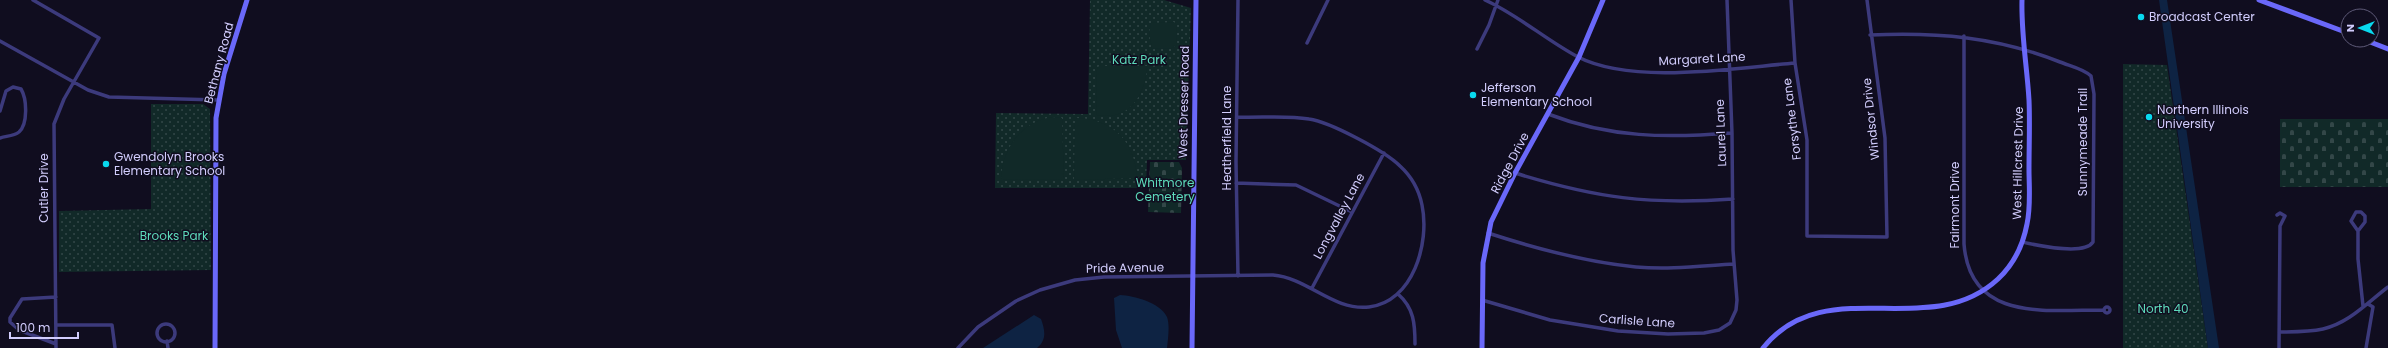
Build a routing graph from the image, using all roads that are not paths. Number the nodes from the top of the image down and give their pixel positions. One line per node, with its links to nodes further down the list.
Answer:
1 (33, 0): 25 (street, Cutler Drive)
2 (247, 0): 26 (street, Bethany Road)
3 (1196, 0): 44 (street, West Dresser Road)
4 (1238, 0): 29 (street, Heatherfield Lane)
5 (1328, 0): 19 (street)
6 (1485, 0): 14 (street, Margaret Lane)
7 (1498, 0): 14 (street)
8 (1603, 0): 22 (street, Ridge Drive)
9 (1727, 0): 24 (street, Laurel Lane)
10 (1791, 0): 23 (street, Forsythe Lane)
11 (1867, 0): 16 (street, Windsor Drive)
12 (2022, 0): 20 (street, West Hillcrest Drive)
13 (2259, 0): 15 (street)
14 (1496, 5): 21 (street); 22 (street, Margaret Lane)
15 (2340, 30)
16 (1870, 35): 17 (street, Sunnymeade Trail); 40 (street, Windsor Drive)
17 (1964, 36): 20 (street, Sunnymeade Trail); 47 (street, Fairmont Drive)
18 (0, 41): 25 (street)
19 (1307, 43)
20 (2023, 48): 41 (street, West Hillcrest Drive); 41 (street, Sunnymeade Trail)
21 (1476, 49)
22 (1579, 57): 24 (street, Margaret Lane); 28 (street, Ridge Drive)
23 (1795, 63): 24 (street, Margaret Lane); 40 (street, Forsythe Lane)
24 (1728, 68): 30 (street, Laurel Lane)
25 (73, 82): 26 (street); 49 (street, Cutler Drive)
26 (218, 100): 61 (street, Bethany Road)
27 (0, 111): 31 (street)
28 (1548, 114): 30 (street); 33 (street, Ridge Drive)
29 (1236, 117): 32 (street); 34 (street, Heatherfield Lane)
30 (1732, 133): 35 (street, Laurel Lane)
31 (0, 138)
32 (1384, 153): 36 (street, Longvalley Lane); 48 (street)
33 (1515, 173): 35 (street); 39 (street, Ridge Drive)
34 (1236, 183): 36 (street); 43 (street, Heatherfield Lane)
35 (1733, 199): 42 (street, Laurel Lane)
36 (1352, 212): 46 (street, Longvalley Lane)
37 (2277, 215): 55 (street)
38 (2358, 231): 38 (street); 52 (street)
39 (1488, 233): 42 (street); 50 (street, Ridge Drive)
40 (1807, 236)
41 (2022, 242): 47 (street, West Hillcrest Drive)
42 (1734, 264): 50 (street, Carlisle Lane)
43 (1238, 276): 44 (street, Pride Avenue); 46 (street, Pride Avenue)
44 (1192, 277): 62 (street, Pride Avenue); 63 (street, West Dresser Road)
45 (2388, 287): 51 (street)
46 (1312, 288): 48 (street, Pride Avenue)
47 (1982, 291): 53 (street, Fairmont Drive); 65 (street, West Hillcrest Drive)
48 (1398, 294): 57 (street)
49 (56, 296): 54 (street, Cutler Drive); 58 (street)
50 (1482, 300): 64 (street, Ridge Drive)
51 (2368, 304): 52 (street); 67 (street)
52 (2363, 306): 55 (street)
53 (2103, 310)
54 (56, 325): 58 (street, Cutler Drive); 59 (street)
55 (2279, 332): 66 (street)
56 (168, 341): 56 (street); 60 (street)
57 (1415, 344)
58 (56, 346)
59 (115, 348)
60 (168, 348)
61 (215, 348)
62 (958, 348)
63 (1192, 348)
64 (1482, 348)
65 (1763, 348)
66 (2279, 348)
67 (2366, 348)

